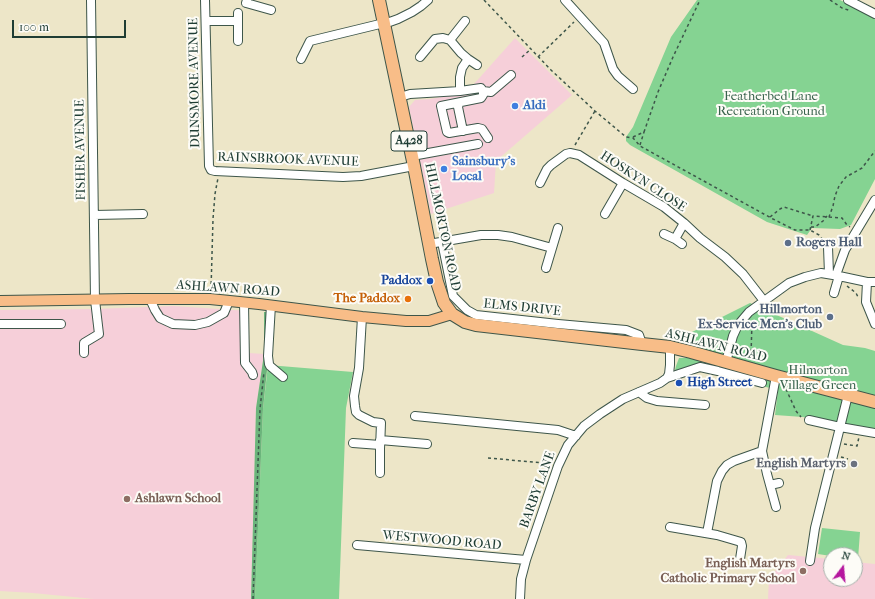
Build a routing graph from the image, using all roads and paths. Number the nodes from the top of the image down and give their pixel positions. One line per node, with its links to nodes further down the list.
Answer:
1 (91, 0): 48 (street, FISHER AVENUE)
2 (205, 0): 13 (street, DUNSMORE AVENUE)
3 (247, 0): 10 (street)
4 (379, 0): 15 (highway, HILLMORTON ROAD / A428)
5 (428, 0): 15 (street)
6 (484, 0): 18 (path)
7 (565, 0): 12 (street)
8 (700, 0): 33 (path)
9 (848, 0): 11 (street)
10 (271, 10)
11 (875, 14)
12 (580, 16): 21 (path); 26 (street)
13 (206, 21): 17 (street); 41 (street, DUNSMORE AVENUE)
14 (465, 21): 16 (street)
15 (384, 24): 22 (street); 29 (highway, HILLMORTON ROAD / A428)
16 (450, 40): 20 (street); 23 (street)
17 (238, 42)
18 (530, 49): 19 (path); 21 (path)
19 (522, 56)
20 (420, 57)
21 (538, 57): 31 (path)
22 (300, 59)
23 (468, 59): 24 (street); 28 (street)
24 (477, 65)
25 (511, 75): 27 (street)
26 (633, 89)
27 (480, 90): 28 (street); 30 (street)
28 (460, 91): 29 (street)
29 (400, 97): 40 (highway, HILLMORTON ROAD / A428)
30 (459, 103): 32 (street); 32 (street)
31 (595, 111): 35 (path); 39 (path)
32 (463, 131): 34 (street)
33 (644, 132): 35 (path); 37 (path)
34 (488, 138)
35 (633, 138): 37 (path)
36 (478, 144): 40 (street, RAINSBROOK AVENUE)
37 (640, 146): 51 (path)
38 (875, 151): 50 (path)
39 (570, 153): 43 (street); 44 (street, HOSKYN CLOSE)
40 (413, 161): 42 (street, RAINSBROOK AVENUE); 60 (highway, HILLMORTON ROAD / A428)
41 (209, 166): 42 (street, RAINSBROOK AVENUE)
42 (222, 172): 70 (path)
43 (540, 183)
44 (623, 183): 47 (street); 52 (street, HOSKYN CLOSE)
45 (875, 200): 56 (street)
46 (144, 214): 48 (street)
47 (605, 214)
48 (94, 215): 69 (street, FISHER AVENUE)
49 (813, 216): 50 (path); 51 (path); 53 (path)
50 (828, 216): 53 (path); 56 (path)
51 (770, 217): 55 (path)
52 (684, 223): 58 (street); 74 (street, HOSKYN CLOSE)
53 (811, 227): 55 (path)
54 (558, 228): 63 (street)
55 (810, 230): 62 (path)
56 (858, 230): 65 (street)
57 (664, 234): 58 (street)
58 (675, 239): 61 (street)
59 (442, 242): 60 (street); 63 (street); 83 (street, ELMS DRIVE)
60 (429, 244): 77 (highway, HILLMORTON ROAD / A428)
61 (682, 244)
62 (828, 246): 65 (street)
63 (552, 248): 64 (street)
64 (546, 268)
65 (835, 277): 66 (street); 67 (street); 71 (path); 74 (street)
66 (871, 282): 82 (street)
67 (834, 292)
68 (150, 299): 69 (main road, ASHLAWN ROAD); 70 (main road, ASHLAWN ROAD); 73 (street)
69 (95, 300): 72 (main road, ASHLAWN ROAD); 85 (street, FISHER AVENUE)
70 (212, 300): 73 (main road, ASHLAWN ROAD)
71 (859, 300)
72 (0, 301)
73 (229, 301): 75 (main road, ASHLAWN ROAD)
74 (764, 301): 89 (street)
75 (244, 302): 76 (main road, ASHLAWN ROAD); 91 (street)
76 (271, 305): 78 (main road, ASHLAWN ROAD); 92 (street)
77 (452, 314): 78 (main road, ASHLAWN ROAD); 83 (highway, ASHLAWN ROAD)
78 (362, 317): 109 (street)
79 (752, 320): 87 (path)
80 (0, 324): 81 (street)
81 (61, 324)
82 (875, 324)
83 (642, 344): 84 (highway, ASHLAWN ROAD)
84 (670, 347): 89 (highway, ASHLAWN ROAD); 93 (street)
85 (84, 353)
86 (736, 353): 87 (path)
87 (749, 356): 88 (path)
88 (753, 360)
89 (726, 362): 94 (highway, ASHLAWN ROAD)
90 (264, 372): 123 (path)
91 (253, 375)
92 (283, 377)
93 (667, 378): 95 (street, BARBY LANE); 96 (street, BARBY LANE)
94 (775, 380): 97 (highway, ASHLAWN ROAD); 101 (path); 110 (street)
95 (762, 383)
96 (639, 392): 99 (street); 105 (street, BARBY LANE)
97 (848, 395): 98 (highway, ASHLAWN ROAD); 102 (street)
98 (875, 402)
99 (705, 405)
100 (415, 416): 105 (street)
101 (809, 420): 102 (street)
102 (840, 427): 103 (street); 107 (street)
103 (860, 430): 104 (street); 107 (path)
104 (875, 433)
105 (576, 436): 112 (street, BARBY LANE)
106 (353, 443): 109 (street)
107 (836, 443): 122 (street)
108 (427, 444): 109 (street)
109 (380, 445): 113 (street)
110 (762, 451): 115 (street); 118 (street)
111 (488, 458): 112 (path)
112 (558, 466): 121 (street, BARBY LANE)
113 (380, 473)
114 (779, 482): 115 (street)
115 (770, 485): 116 (street)
116 (776, 507)
117 (670, 527): 118 (street)
118 (707, 533): 120 (street)
119 (357, 545): 121 (street, WESTWOOD ROAD)
120 (740, 558)
121 (526, 560): 124 (street, BARBY LANE)
122 (810, 561)
123 (253, 599)
124 (520, 599)

